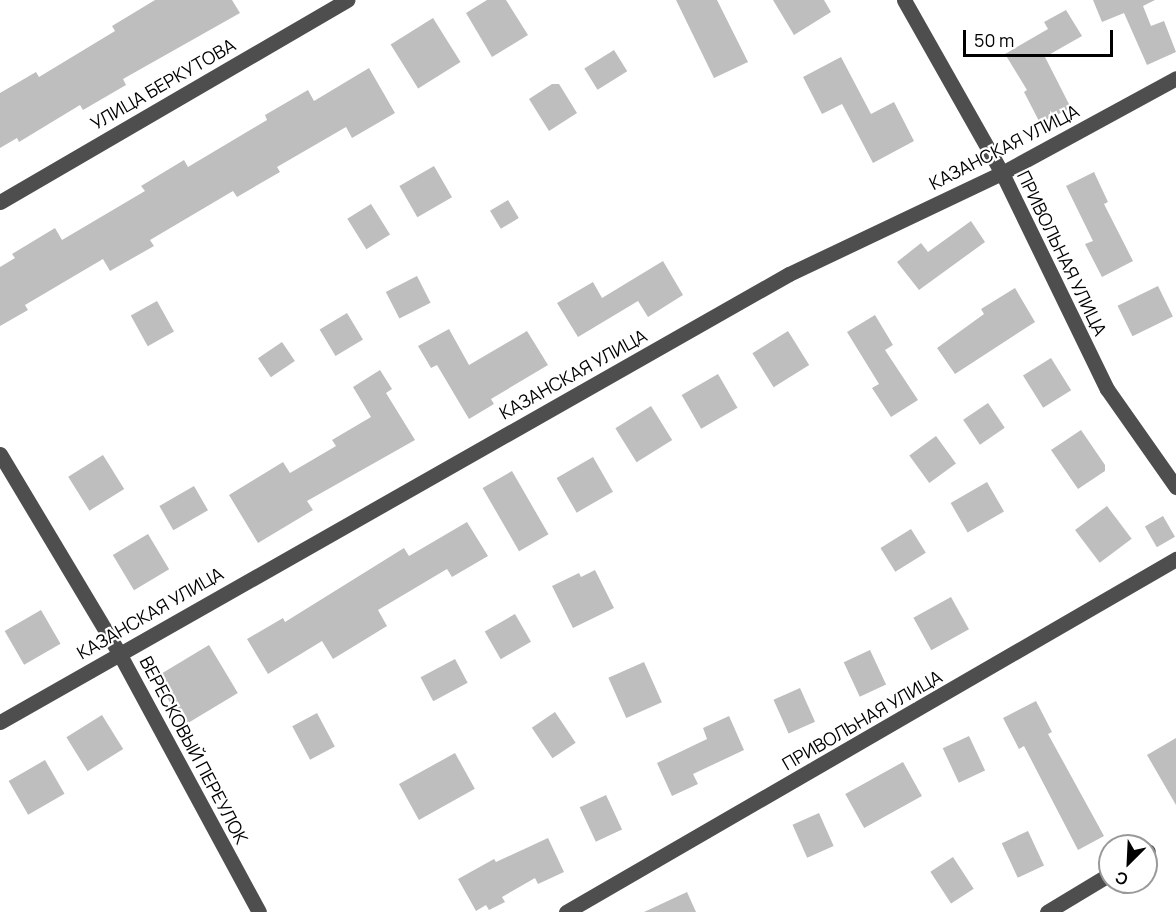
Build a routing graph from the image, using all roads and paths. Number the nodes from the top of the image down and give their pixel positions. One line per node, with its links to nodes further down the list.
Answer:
1 (347, 0): 5 (street, УЛИЦА БЕРКУТОВА)
2 (904, 0): 4 (street, ПРИВОЛЬНАЯ УЛИЦА)
3 (1176, 78): 4 (street, КАЗАНСКАЯ УЛИЦА)
4 (1002, 173): 7 (street, ПРИВОЛЬНАЯ УЛИЦА); 9 (street, КАЗАНСКАЯ УЛИЦА)
5 (0, 202)
6 (0, 454): 9 (street, ВЕРЕСКОВЫЙ ПЕРЕУЛОК)
7 (1176, 487)
8 (1176, 559): 13 (street, ПРИВОЛЬНАЯ УЛИЦА)
9 (119, 653): 10 (street, КАЗАНСКАЯ УЛИЦА); 12 (street, ВЕРЕСКОВЫЙ ПЕРЕУЛОК)
10 (0, 722)
11 (1098, 881): 14 (street)
12 (259, 912)
13 (566, 912)
14 (1047, 912)

